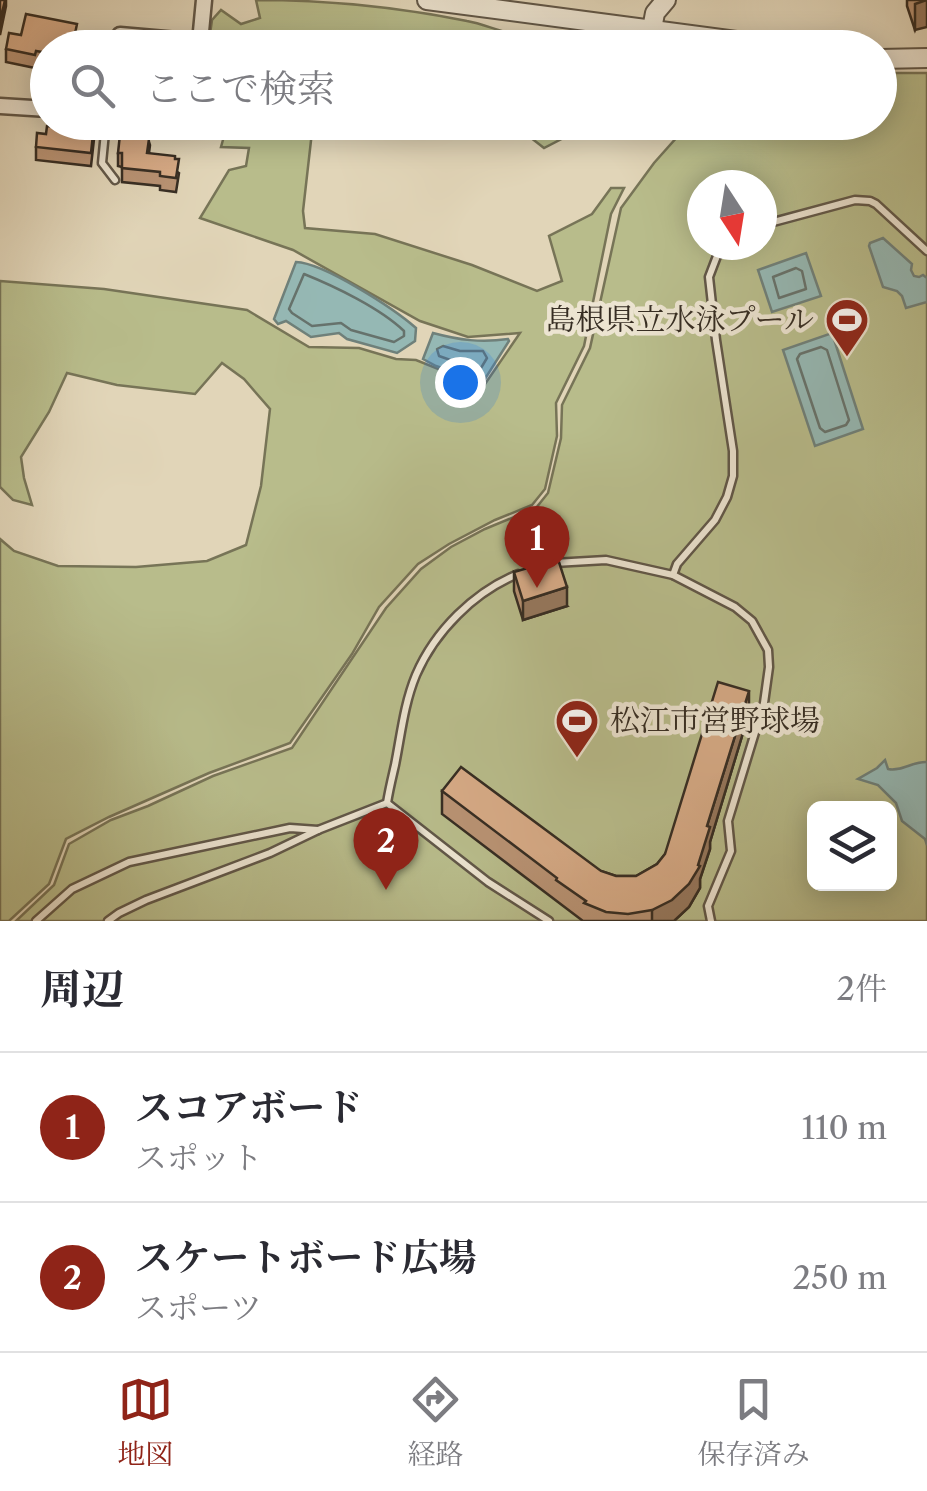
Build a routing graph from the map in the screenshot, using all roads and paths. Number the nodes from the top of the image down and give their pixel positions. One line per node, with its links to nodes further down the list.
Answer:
1 (204, 0): 4 (street)
2 (427, 0): 5 (street)
3 (666, 0): 5 (street)
4 (201, 30)
5 (652, 30)
6 (927, 58): 7 (street)
7 (897, 59)
8 (0, 106): 9 (street)
9 (30, 108)
10 (104, 140): 11 (lane)
11 (115, 180)
12 (777, 222): 13 (lane)
13 (927, 251)
14 (715, 260): 17 (lane)
15 (543, 566): 17 (lane)
16 (530, 569): 18 (lane)
17 (672, 574): 23 (lane)
18 (387, 803): 19 (lane); 22 (lane)
19 (318, 830): 20 (lane); 21 (lane)
20 (36, 921)
21 (108, 921)
22 (549, 921)
23 (711, 921)

